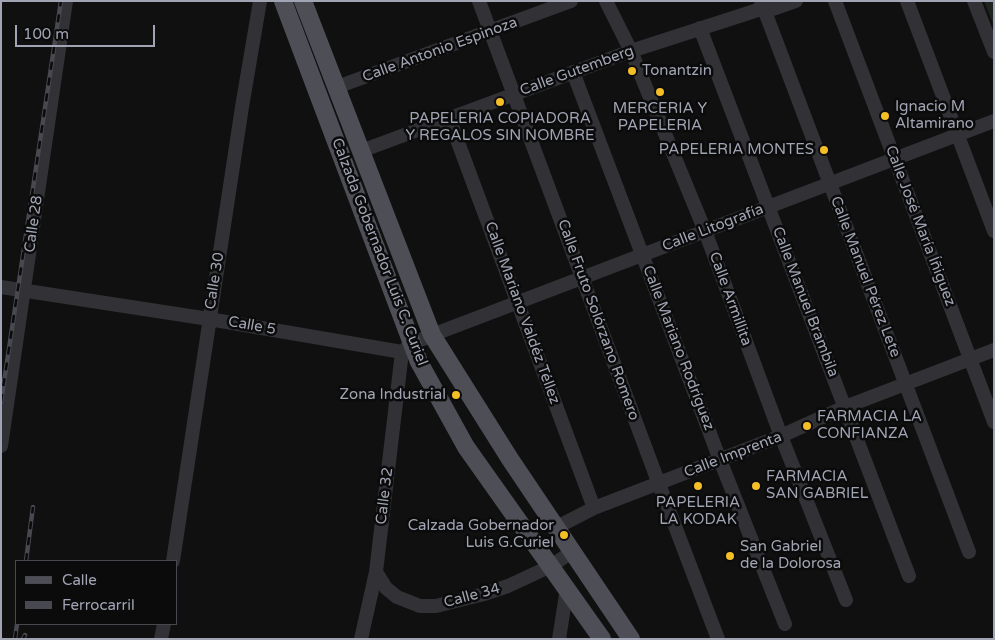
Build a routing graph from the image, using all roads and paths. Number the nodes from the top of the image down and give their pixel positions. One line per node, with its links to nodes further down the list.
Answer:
1 (66, 1): 32 (street, Calle 28)
2 (260, 1): 34 (street, Calle 30)
3 (283, 1): 36 (main road, Calzada Gobernador Luis C. Curiel)
4 (303, 1): 18 (main road, Calzada Gobernador Luis C. Curiel)
5 (478, 1): 14 (street, Calle Fruto Solórzano Romero)
6 (571, 1): 14 (street, Calle Antonio Espinoza)
7 (606, 1): 15 (street, Calle Armillita)
8 (796, 1): 12 (street, Calle Gutemberg)
9 (835, 1): 24 (street, Calle José María Íñiguez)
10 (907, 1): 22 (street)
11 (974, 1): 16 (street)
12 (763, 5): 13 (street, Calle Gutemberg); 25 (street, Calle Manuel Pérez Lete)
13 (700, 28): 15 (street, Calle Gutemberg); 26 (street, Calle Manuel Brambila)
14 (490, 32): 18 (street, Calle Antonio Espinoza); 19 (street, Calle Fruto Solórzano Romero)
15 (630, 51): 17 (street, Calle Gutemberg); 27 (street, Calle Armillita)
16 (994, 52)
17 (573, 72): 19 (street, Calle Gutemberg); 29 (street, Calle Mariano Rodríguez)
18 (337, 87): 23 (main road, Calzada Gobernador Luis C. Curiel)
19 (514, 95): 20 (street, Calle Gutemberg); 30 (street, Calle Fruto Solórzano Romero)
20 (449, 118): 23 (street, Calle Gutemberg); 33 (street, Calle Mariano Valdéz Téllez)
21 (994, 121): 22 (street, Calle Litografía)
22 (957, 135): 24 (street, Calle Litografía); 28 (street)
23 (361, 151): 35 (main road, Calzada Gobernador Luis C. Curiel)
24 (894, 159): 25 (street, Calle Litografía); 38 (street, Calle José María Íñiguez)
25 (830, 184): 26 (street, Calle Litografía); 39 (street, Calle Manuel Pérez Lete)
26 (768, 207): 27 (street, Calle Litografía); 40 (street, Calle Manuel Brambila)
27 (705, 231): 29 (street, Calle Litografía); 42 (street, Calle Armillita)
28 (994, 231)
29 (643, 255): 30 (street, Calle Litografía); 44 (street, Calle Mariano Rodríguez)
30 (583, 278): 33 (street, Calle Litografía); 45 (street, Calle Fruto Solórzano Romero)
31 (1, 287): 32 (street, Calle 5)
32 (25, 291): 34 (street, Calle 5); 43 (street, Calle 28)
33 (518, 302): 35 (street, Calle Litografía); 46 (street, Calle Mariano Valdéz Téllez)
34 (209, 319): 36 (street, Calle 5); 50 (street, Calle 30)
35 (432, 335): 36 (street, Calle Litografía); 47 (main road, Calzada Gobernador Luis C. Curiel)
36 (407, 348): 51 (main road, Calzada Gobernador Luis C. Curiel); 52 (street, Calle 32)
37 (994, 350): 38 (street, Calle Imprenta)
38 (970, 359): 39 (street, Calle Imprenta); 41 (street, Calle José María Íñiguez)
39 (906, 384): 40 (street, Calle Imprenta); 49 (street, Calle Manuel Pérez Lete)
40 (845, 407): 42 (street, Calle Imprenta); 53 (street, Calle Manuel Brambila)
41 (994, 422)
42 (781, 436): 44 (street, Calle Imprenta); 55 (street, Calle Armillita)
43 (1, 446)
44 (720, 460): 45 (street, Calle Imprenta); 56 (street, Calle Mariano Rodríguez)
45 (659, 484): 46 (street, Calle Imprenta); 63 (street, Calle Fruto Solórzano Romero)
46 (594, 508): 47 (street, Calle Imprenta)
47 (557, 527): 48 (main road, Calzada Gobernador Luis C. Curiel)
48 (573, 551): 51 (street, Calle 34); 62 (main road, Calzada Gobernador Luis C. Curiel)
49 (969, 552)
50 (173, 560)
51 (551, 566): 52 (street, Calle 34); 54 (main road, Calzada Gobernador Luis C. Curiel)
52 (376, 572): 59 (street, Calle 32)
53 (909, 576)
54 (567, 588): 60 (street); 61 (main road, Calzada Gobernador Luis C. Curiel)
55 (846, 600)
56 (785, 624)
57 (164, 625): 58 (street)
58 (162, 639)
59 (361, 639)
60 (559, 639)
61 (602, 639)
62 (631, 639)
63 (718, 639)

